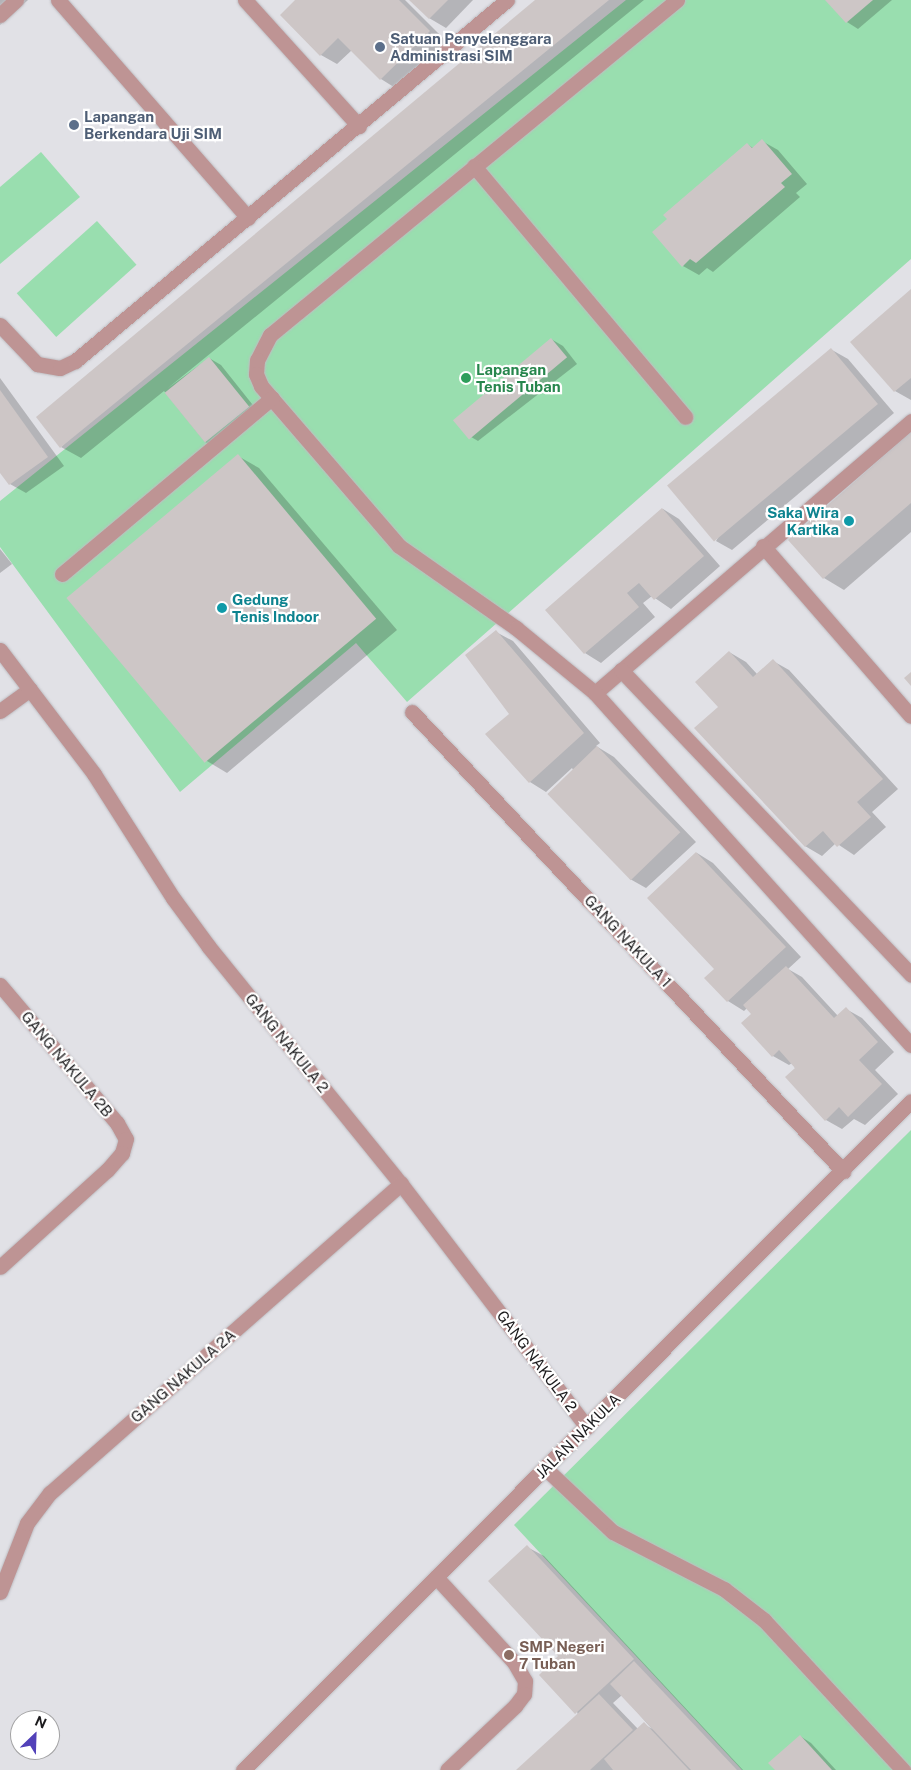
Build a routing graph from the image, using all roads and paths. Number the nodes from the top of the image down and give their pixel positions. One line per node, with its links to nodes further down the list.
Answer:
1 (16, 0): 6 (street)
2 (58, 0): 9 (street)
3 (245, 0): 7 (street)
4 (508, 0): 7 (street)
5 (677, 0): 8 (street)
6 (0, 15)
7 (359, 126): 9 (street)
8 (474, 166): 11 (street); 12 (street)
9 (248, 218): 10 (street)
10 (0, 325)
11 (272, 398): 15 (street); 19 (street)
12 (685, 417)
13 (911, 421): 14 (street)
14 (763, 546): 17 (street); 22 (street)
15 (62, 574)
16 (0, 650): 18 (street, GANG NAKULA 2)
17 (621, 670): 19 (street); 23 (street)
18 (30, 689): 20 (street); 28 (street, GANG NAKULA 2)
19 (595, 693): 25 (street)
20 (0, 711)
21 (412, 712): 27 (street, GANG NAKULA 1)
22 (911, 716)
23 (911, 975)
24 (0, 985): 29 (street, GANG NAKULA 2B)
25 (911, 1045)
26 (911, 1101): 27 (street, JALAN NAKULA)
27 (843, 1171): 30 (street, JALAN NAKULA)
28 (401, 1184): 30 (street, GANG NAKULA 2); 33 (street, GANG NAKULA 2A)
29 (0, 1267)
30 (586, 1427): 31 (street, JALAN NAKULA)
31 (545, 1468): 32 (street, JALAN NAKULA); 36 (street)
32 (436, 1577): 34 (street, JALAN NAKULA); 35 (street)
33 (0, 1592)
34 (245, 1769)
35 (447, 1770)
36 (904, 1770)

